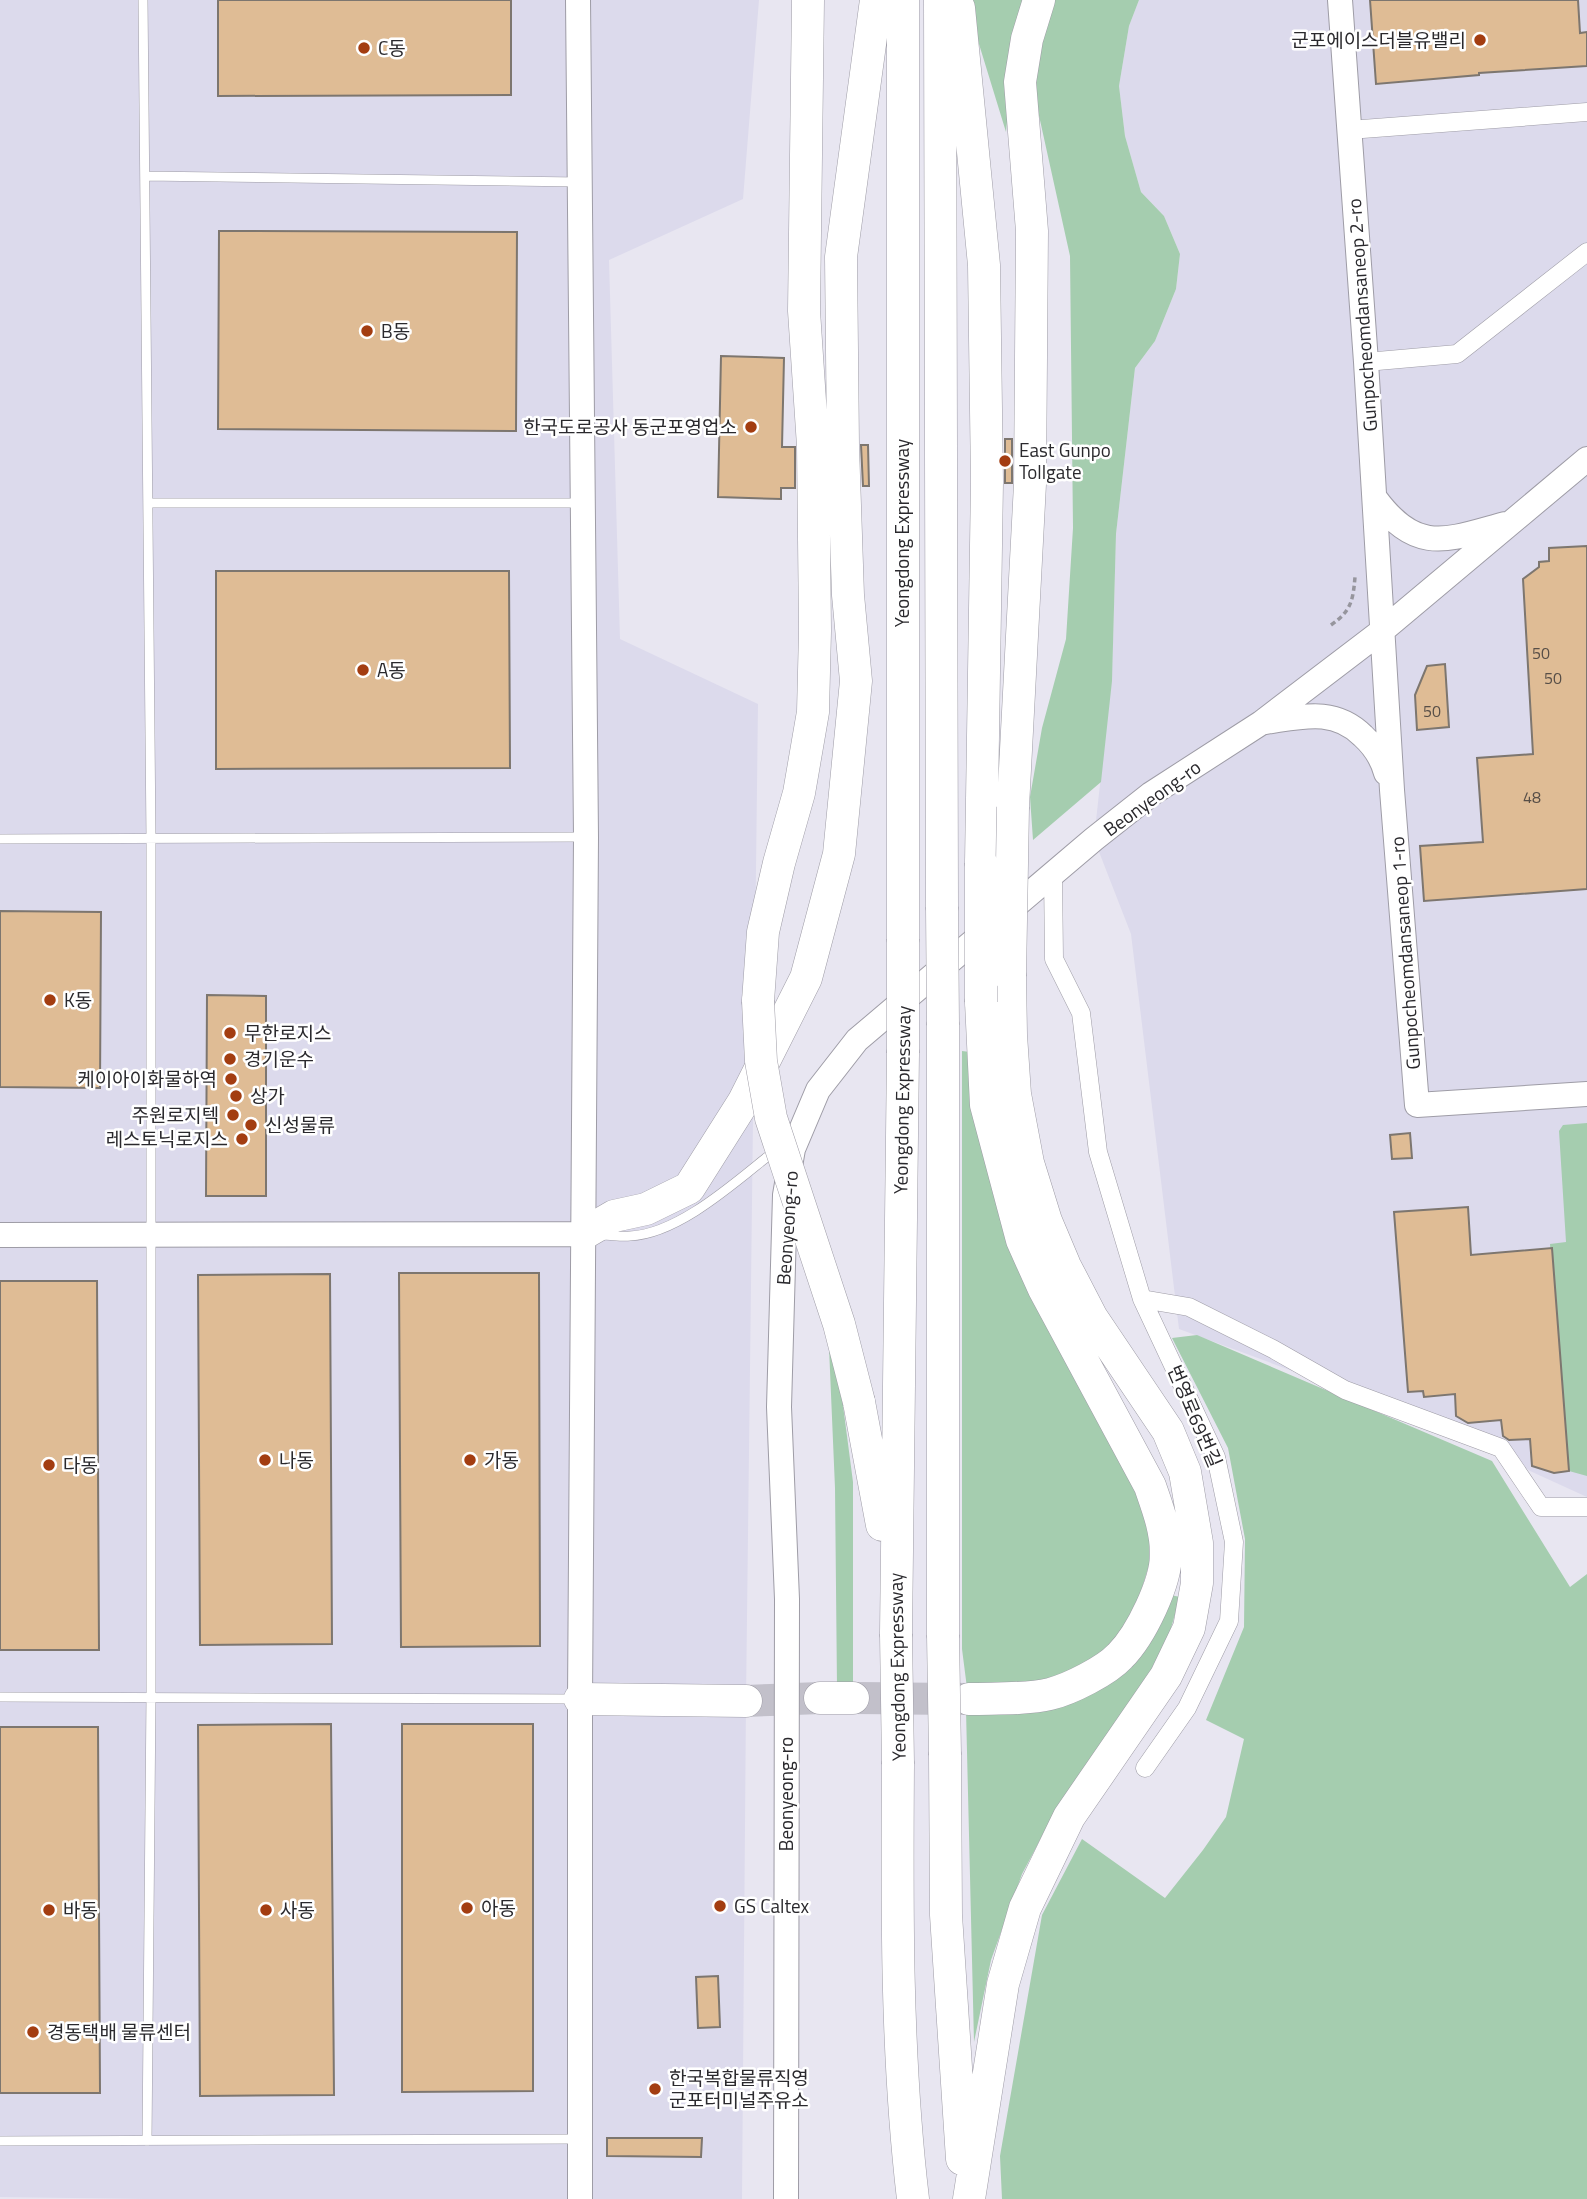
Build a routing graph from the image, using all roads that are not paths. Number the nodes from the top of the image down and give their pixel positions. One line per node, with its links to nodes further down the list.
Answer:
1 (143, 0): 12 (lane)
2 (578, 0): 13 (street)
3 (808, 0): 35 (highway, bridge)
4 (876, 0): 30 (highway)
5 (903, 0): 35 (highway, Yeongdong Expressway, bridge)
6 (940, 0): 50 (highway, Yeongdong Expressway, bridge)
7 (958, 0): 41 (highway, bridge)
8 (1038, 0): 50 (highway, bridge)
9 (1340, 0): 11 (street, Gunpocheomdansaneop 2-ro)
10 (1587, 111): 11 (street)
11 (1349, 130): 15 (street, Gunpocheomdansaneop 2-ro)
12 (145, 176): 13 (lane); 18 (lane)
13 (580, 182): 19 (street)
14 (1587, 252): 15 (street)
15 (1366, 362): 17 (street, Gunpocheomdansaneop 2-ro)
16 (1587, 459): 20 (street, Beonyeong-ro)
17 (1375, 498): 20 (street); 21 (street, Gunpocheomdansaneop 2-ro)
18 (148, 503): 19 (lane); 26 (lane)
19 (583, 503): 24 (street)
20 (1513, 522): 21 (street, Beonyeong-ro)
21 (1382, 630): 22 (street, Beonyeong-ro); 23 (street, Gunpocheomdansaneop 1-ro)
22 (1261, 723): 23 (street); 27 (street, Beonyeong-ro)
23 (1392, 790): 28 (street, Gunpocheomdansaneop 1-ro)
24 (586, 837): 26 (lane); 30 (street)
25 (0, 839): 26 (lane)
26 (151, 839): 31 (lane)
27 (1053, 873): 29 (street, Beonyeong-ro); 33 (street, 번영로69번길)
28 (1587, 1094)
29 (793, 1149): 30 (lane); 48 (street, Beonyeong-ro)
30 (583, 1234): 31 (street); 40 (street)
31 (151, 1235): 32 (street); 37 (lane)
32 (0, 1236)
33 (1142, 1299): 34 (street); 43 (street, 번영로69번길)
34 (1587, 1507)
35 (895, 1601): 49 (highway, Yeongdong Expressway, bridge)
36 (0, 1696): 37 (lane)
37 (151, 1696): 40 (lane); 46 (lane)
38 (820, 1698): 39 (highway)
39 (853, 1698)
40 (580, 1699): 42 (highway); 44 (street)
41 (969, 1699)
42 (746, 1701)
43 (1145, 1768)
44 (580, 2139): 46 (lane); 47 (street)
45 (0, 2141): 46 (lane)
46 (147, 2141)
47 (580, 2199)
48 (786, 2199)
49 (913, 2199)
50 (967, 2199)

